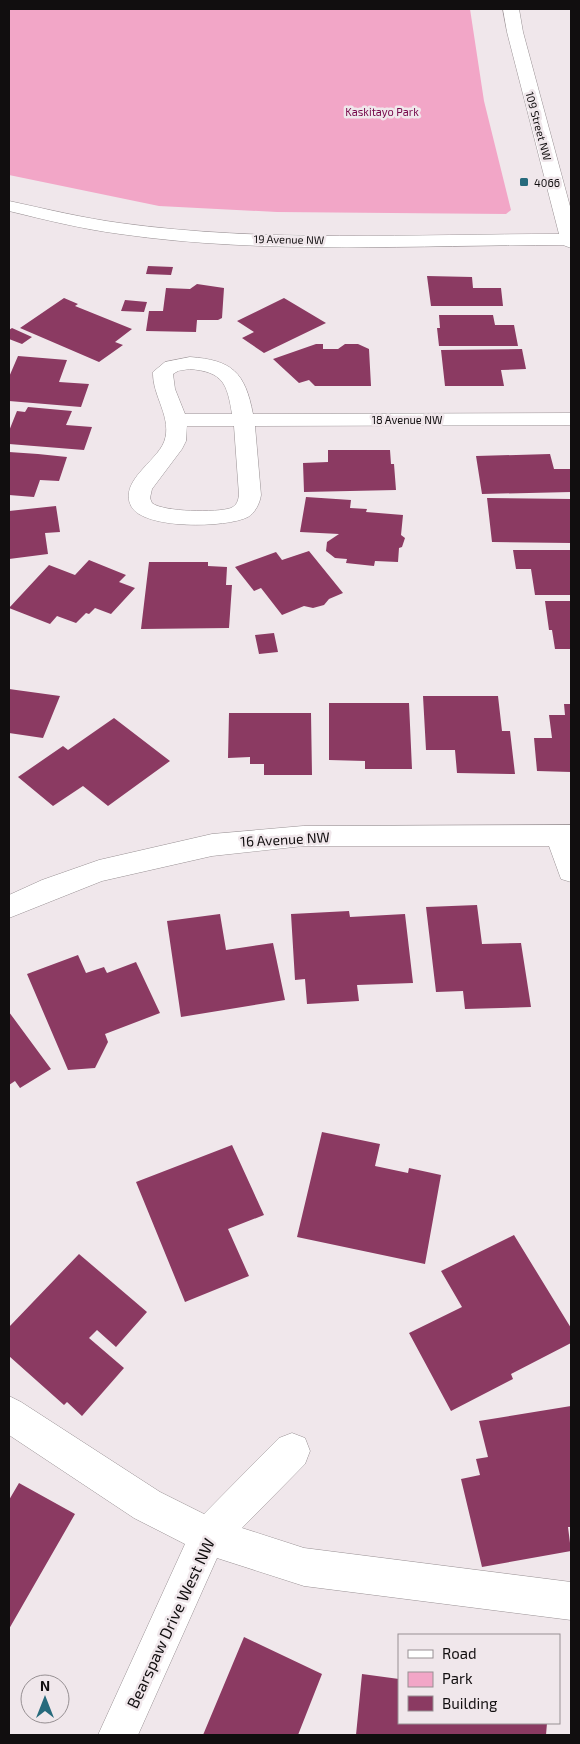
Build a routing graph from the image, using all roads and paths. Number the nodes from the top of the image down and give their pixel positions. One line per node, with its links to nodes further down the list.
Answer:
1 (511, 9): 3 (street, 109 Street NW)
2 (9, 206): 3 (street, 19 Avenue NW)
3 (571, 241)
4 (243, 419): 5 (street, 18 Avenue NW); 6 (street, 18 Avenue NW); 6 (street); 6 (street)
5 (571, 419)
6 (177, 420)
7 (565, 835): 8 (street); 9 (street, 16 Avenue NW)
8 (571, 871)
9 (9, 907)
10 (9, 1414): 12 (street)
11 (292, 1451): 12 (street, Bearspaw Drive West NW)
12 (208, 1536): 13 (street); 14 (street, Bearspaw Drive West NW)
13 (571, 1601)
14 (118, 1735)

